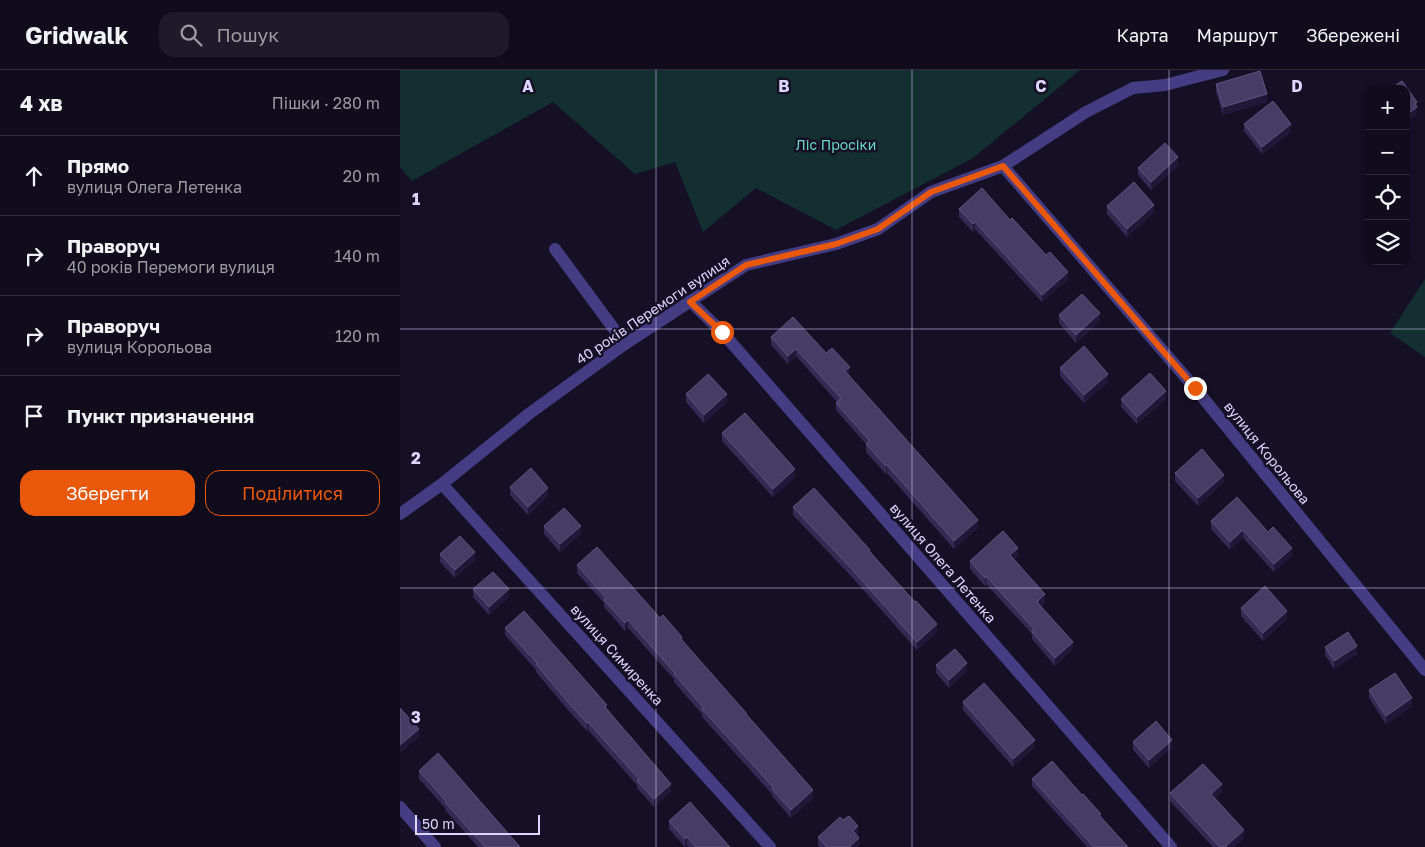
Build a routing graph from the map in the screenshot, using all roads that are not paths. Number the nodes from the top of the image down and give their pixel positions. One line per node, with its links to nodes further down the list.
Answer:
1 (1223, 70): 2 (street, 40 років Перемоги вулиця)
2 (1003, 166): 4 (street, 40 років Перемоги вулиця); 8 (street, вулиця Корольова)
3 (555, 249): 5 (street)
4 (690, 302): 5 (street, 40 років Перемоги вулиця); 12 (street, вулиця Олега Летенка)
5 (624, 344): 6 (street, 40 років Перемоги вулиця)
6 (442, 484): 7 (street, 40 років Перемоги вулиця); 11 (street, вулиця Симиренка)
7 (400, 514)
8 (1425, 670)
9 (400, 807): 10 (street)
10 (435, 847)
11 (770, 847)
12 (1171, 847)

